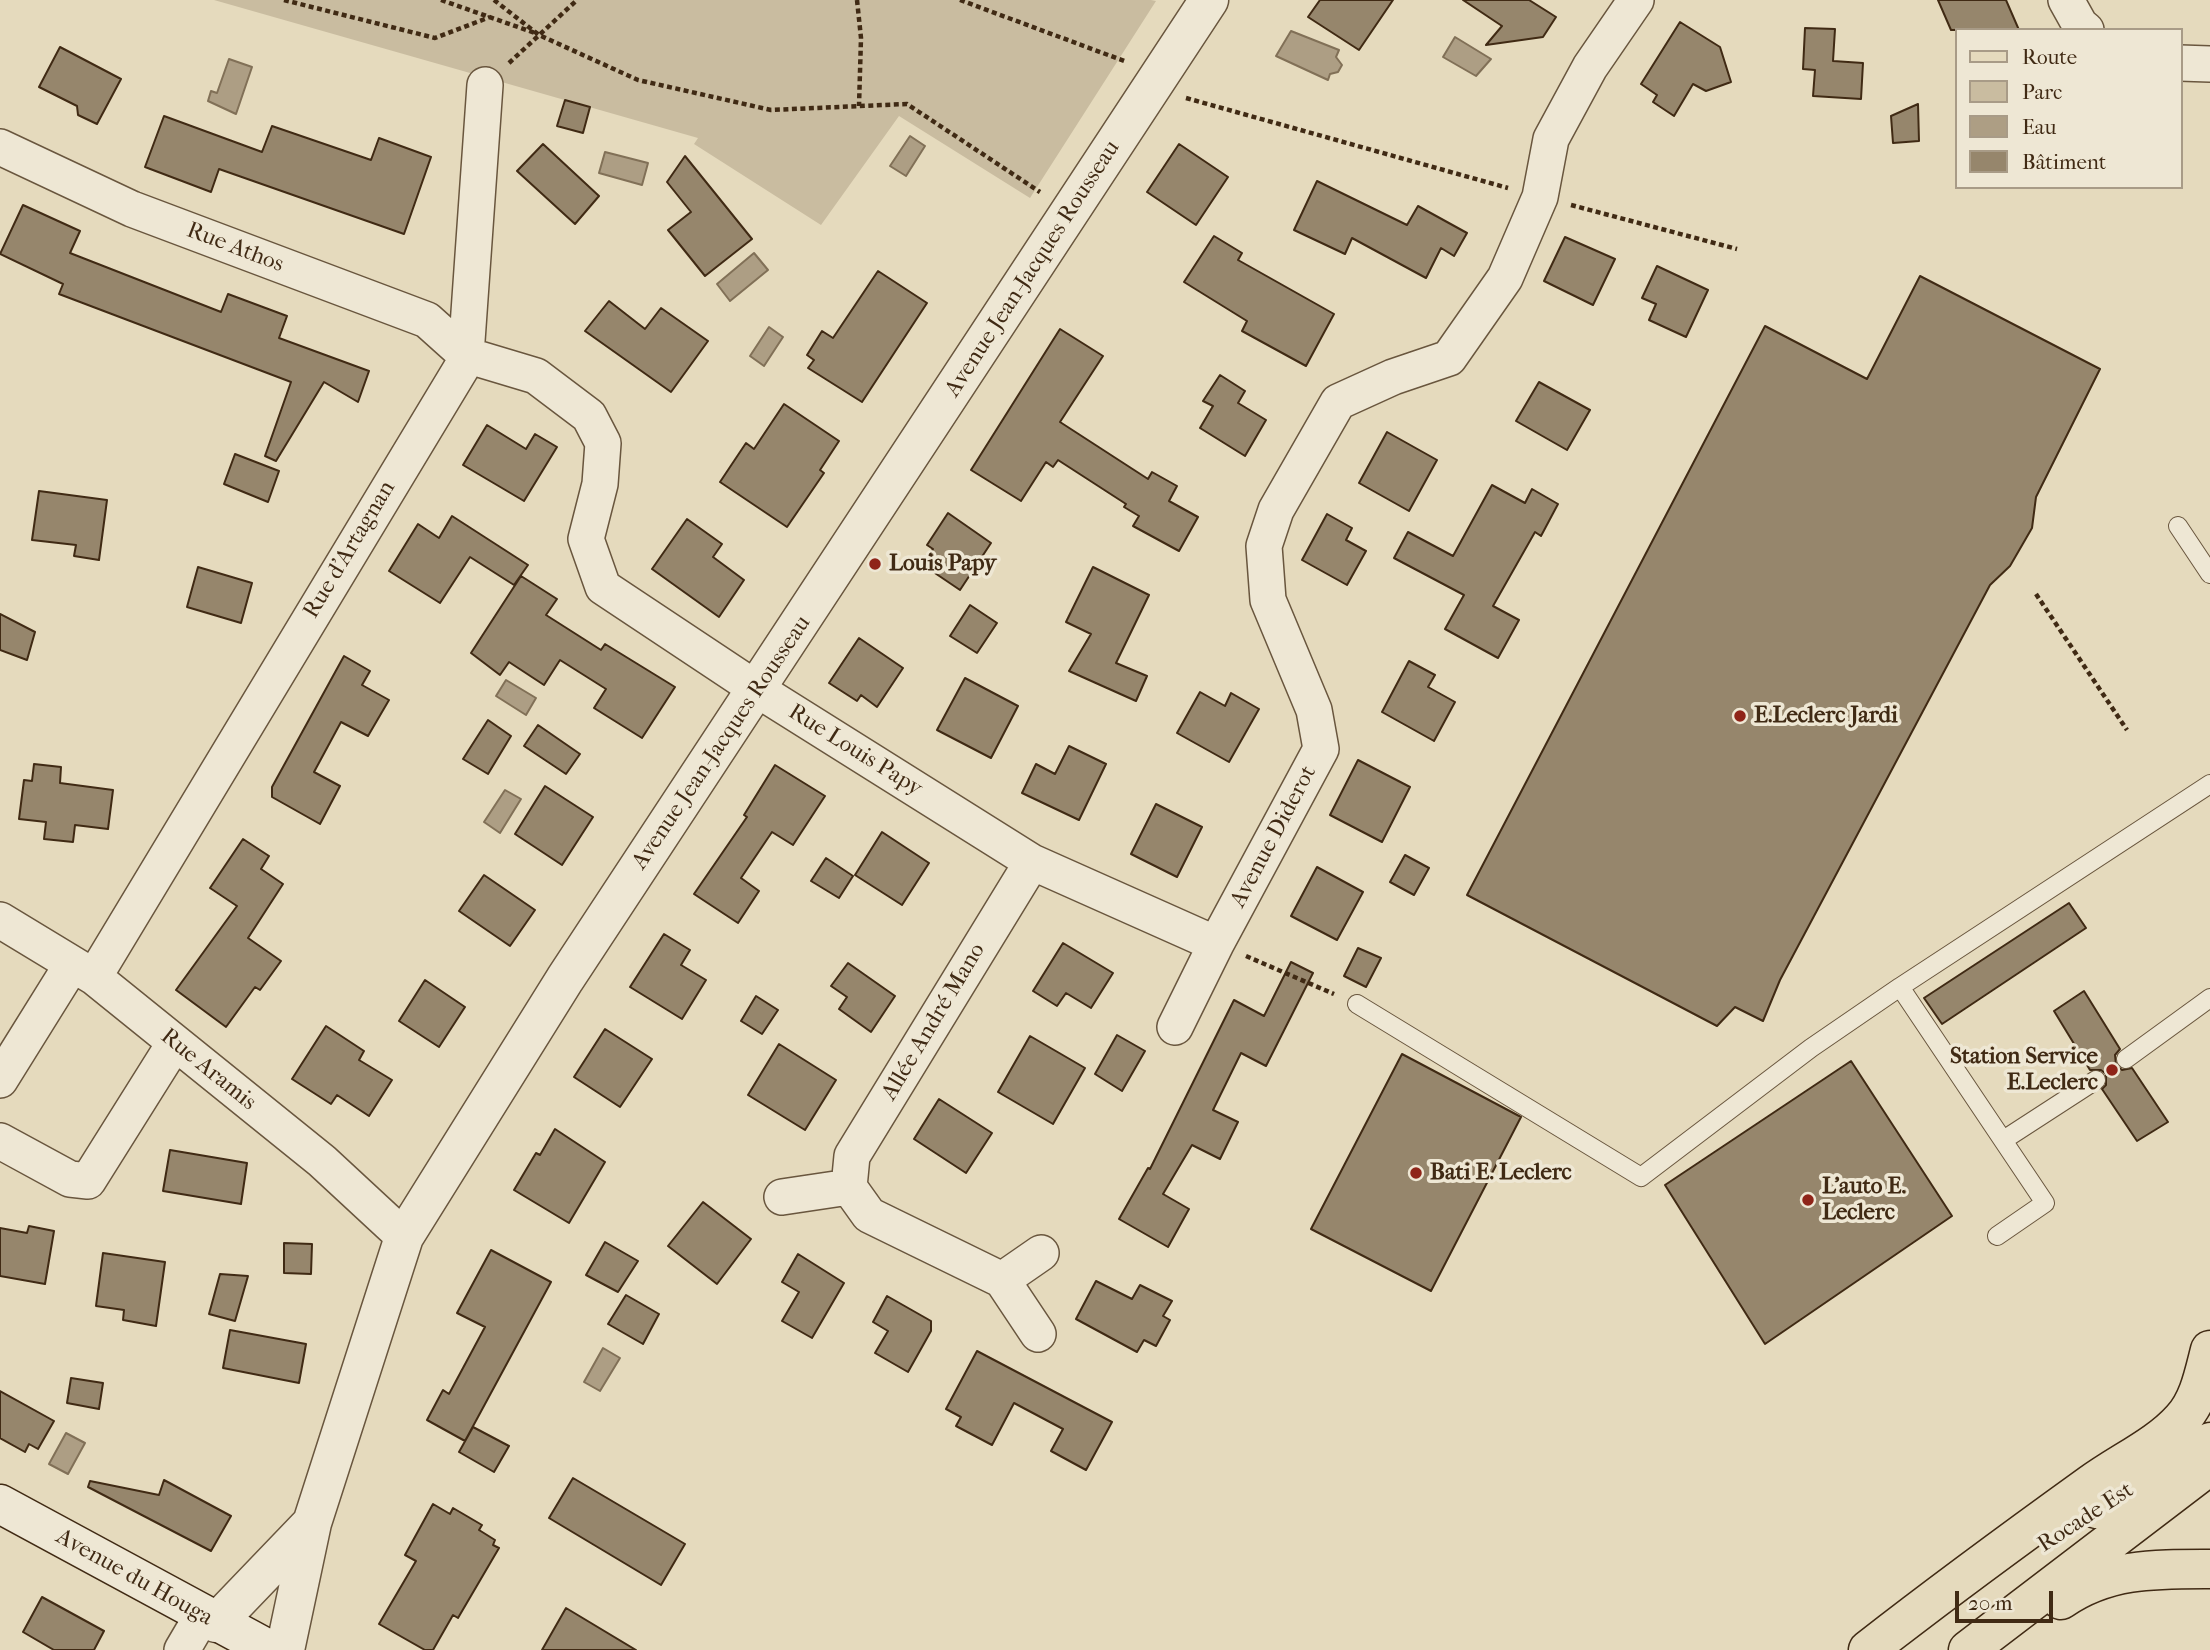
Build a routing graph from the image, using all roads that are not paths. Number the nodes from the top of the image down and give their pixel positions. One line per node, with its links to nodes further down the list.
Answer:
1 (1209, 0): 12 (street, Avenue Jean-Jacques Rousseau)
2 (1636, 0): 16 (street, Avenue Diderot)
3 (2066, 0): 4 (street)
4 (2084, 28)
5 (2182, 62): 6 (street)
6 (2210, 64)
7 (485, 85): 9 (street, Rue d'Artagnan)
8 (0, 147): 9 (street, Rue Athos)
9 (466, 355): 12 (street, Rue Louis Papy); 17 (street, Rue d'Artagnan)
10 (2178, 526): 11 (lane)
11 (2210, 574)
12 (758, 690): 14 (street, Rue Louis Papy); 31 (street, Avenue Jean-Jacques Rousseau)
13 (2210, 784): 18 (lane)
14 (1032, 862): 16 (street, Rue Louis Papy); 28 (street, Allée André Mano)
15 (0, 920): 17 (street, Rue Aramis)
16 (1216, 944): 21 (street)
17 (83, 971): 22 (street, Rue Aramis); 24 (street, Rue d'Artagnan)
18 (1900, 986): 20 (lane); 26 (lane)
19 (2210, 998): 23 (lane)
20 (1357, 1004)
21 (1175, 1027)
22 (174, 1044): 27 (street); 31 (street, Rue Aramis)
23 (2126, 1059)
24 (0, 1080)
25 (2096, 1080): 26 (lane)
26 (2005, 1139): 30 (lane)
27 (0, 1141)
28 (849, 1187): 29 (street); 33 (street)
29 (782, 1197)
30 (1997, 1236)
31 (404, 1237): 39 (street, Avenue Jean-Jacques Rousseau)
32 (1041, 1253): 33 (street)
33 (1002, 1280): 34 (street)
34 (1038, 1334)
35 (2210, 1350): 45 (main road)
36 (2210, 1442): 46 (main road, Rocade Est)
37 (2210, 1465): 47 (main road, Rocade Est)
38 (0, 1504): 41 (street, Avenue du Houga)
39 (312, 1523): 41 (street, Avenue Jean-Jacques Rousseau); 44 (street, Avenue Jean-Jacques Rousseau)
40 (2210, 1569): 48 (main road)
41 (209, 1619): 42 (street); 43 (street, Avenue du Houga)
42 (182, 1650)
43 (270, 1650)
44 (285, 1650)
45 (1868, 1650)
46 (1898, 1650)
47 (1968, 1650)
48 (1992, 1650)

